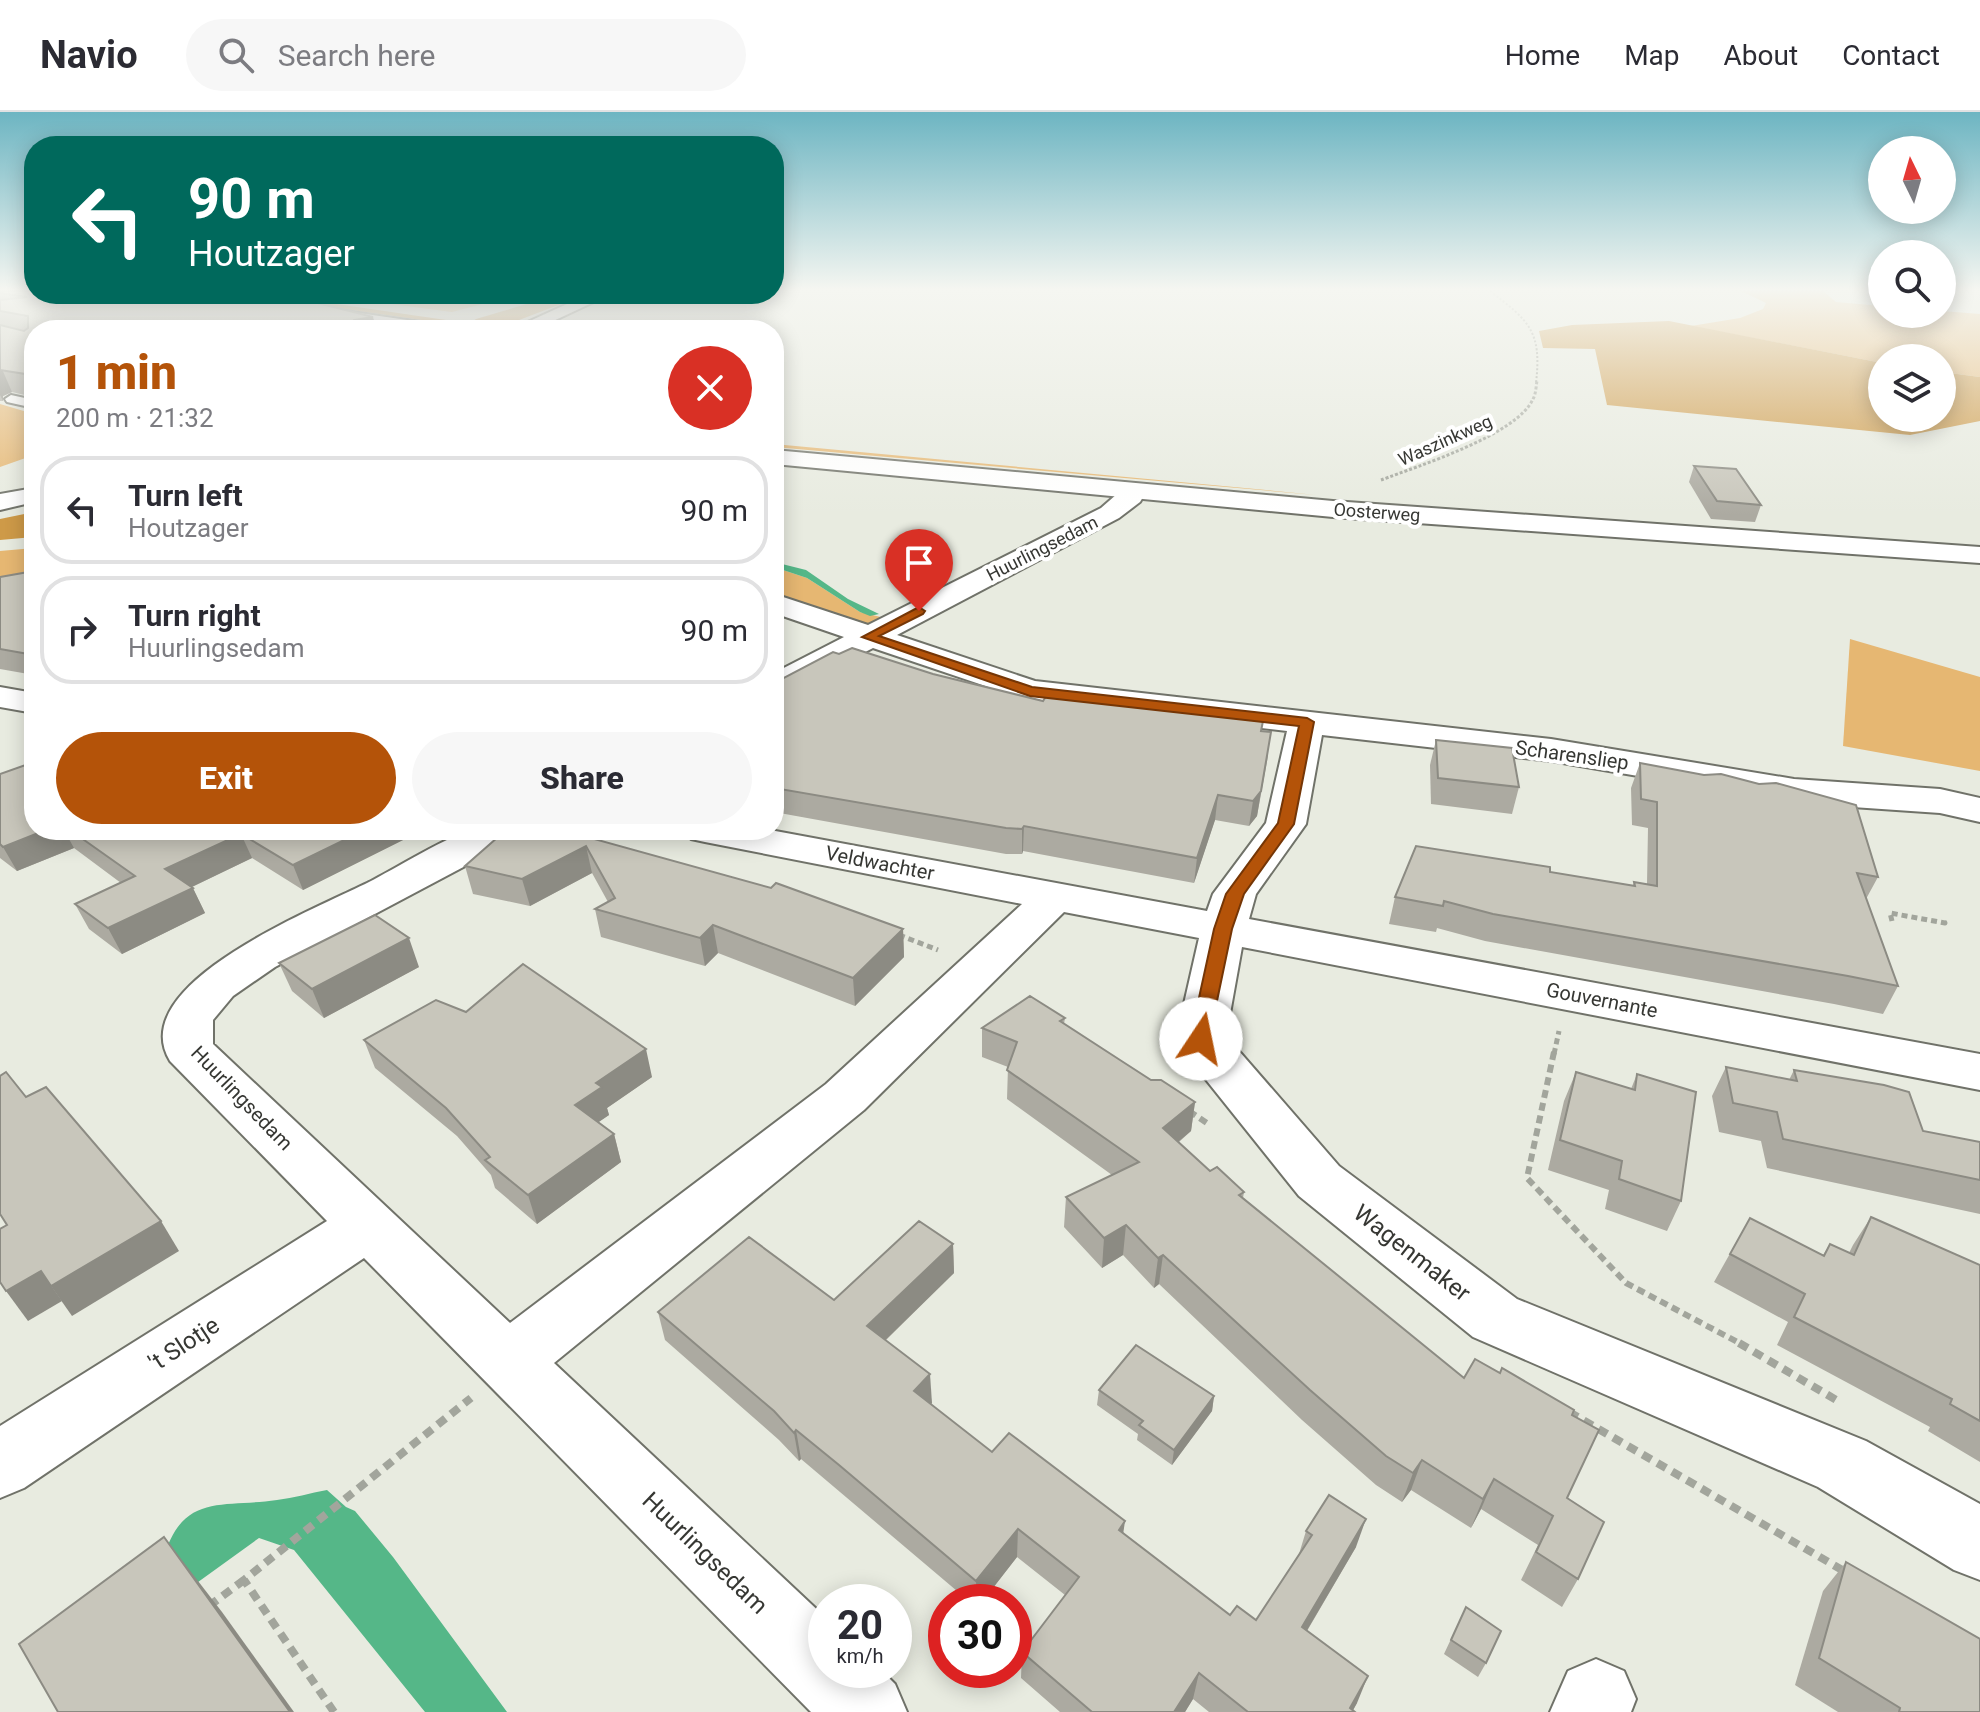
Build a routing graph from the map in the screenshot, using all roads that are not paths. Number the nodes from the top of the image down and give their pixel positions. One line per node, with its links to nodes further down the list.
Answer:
1 (11, 399): 2 (lane)
2 (24, 402)
3 (784, 458): 4 (street, Oosterweg)
4 (1134, 492): 7 (street, Oosterweg); 9 (street, Huurlingsedam)
5 (24, 497): 6 (street)
6 (0, 502)
7 (1980, 555)
8 (784, 607): 9 (street, Scharensliep)
9 (868, 637): 10 (street, Huurlingsedam); 13 (street, Scharensliep)
10 (784, 681)
11 (0, 697): 12 (street)
12 (24, 701)
13 (1307, 722): 14 (street, Scharensliep); 18 (street, Wagenmaker)
14 (1980, 810)
15 (483, 840): 20 (street, Huurlingsedam)
16 (758, 840): 17 (street, Veldwachter)
17 (1055, 896): 18 (street, Veldwachter); 21 (street)
18 (1223, 929): 19 (street, Gouvernante); 23 (street, Wagenmaker)
19 (1980, 1072)
20 (369, 1224): 21 (street, Huurlingsedam); 22 (street, 't Slotje)
21 (509, 1361): 24 (street, Huurlingsedam)
22 (0, 1465)
23 (1980, 1544)
24 (867, 1712)

